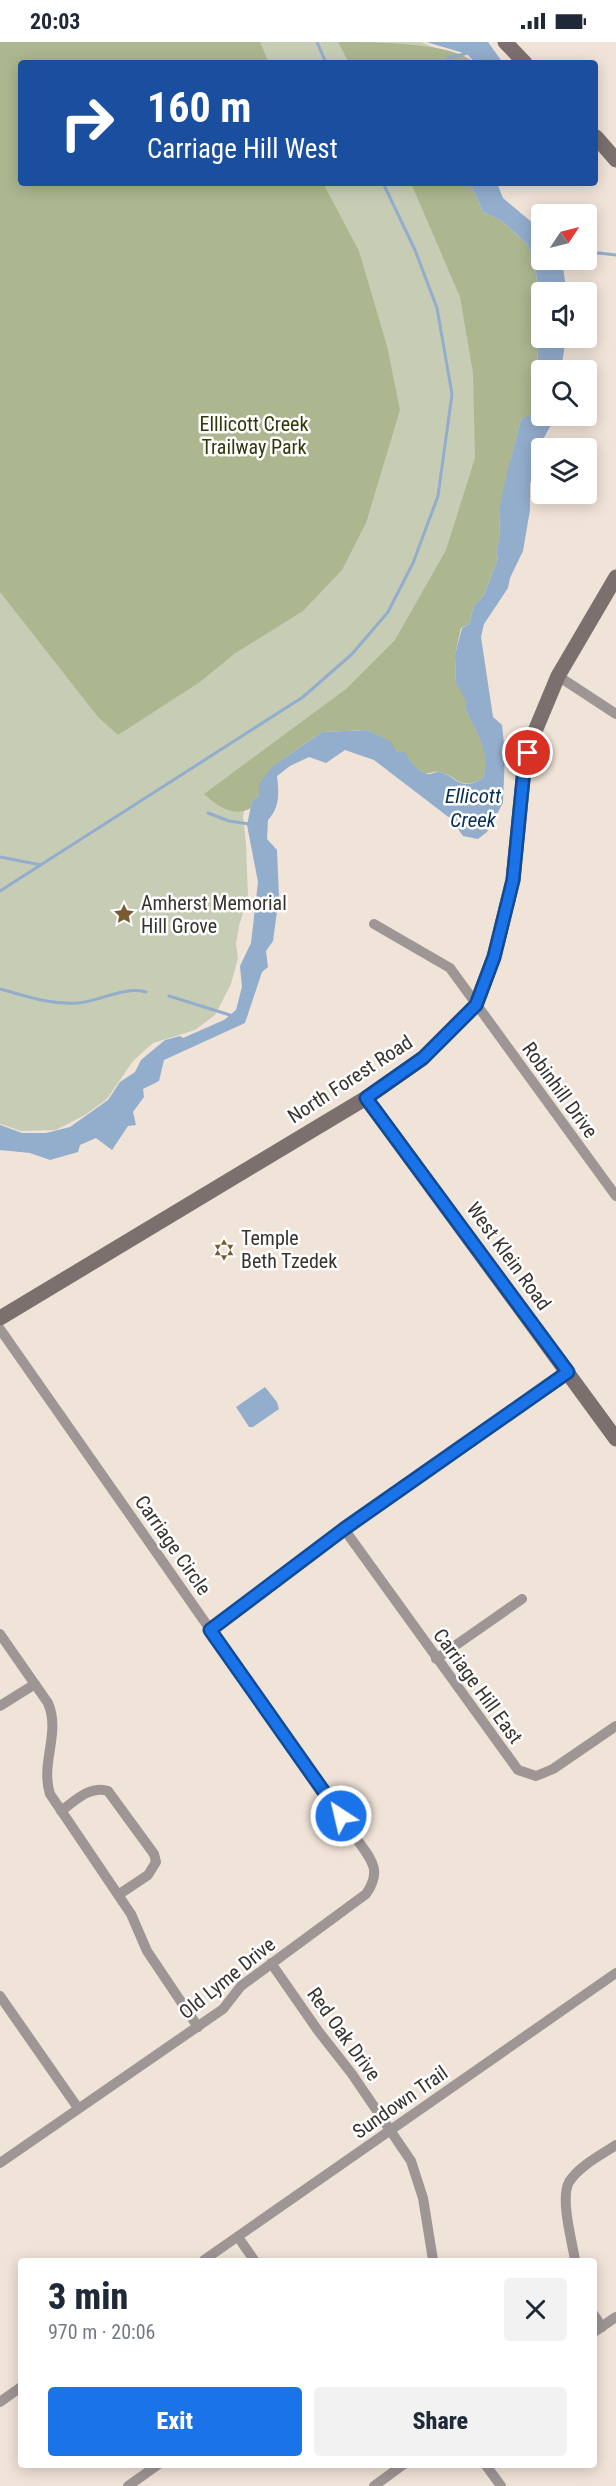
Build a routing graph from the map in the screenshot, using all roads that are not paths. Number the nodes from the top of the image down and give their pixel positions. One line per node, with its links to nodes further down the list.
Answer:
1 (505, 42): 2 (street)
2 (522, 60)
3 (598, 139): 4 (street)
4 (616, 160)
5 (616, 577): 6 (street, North Forest Road)
6 (558, 676): 7 (street); 9 (street, North Forest Road)
7 (616, 714)
8 (375, 924): 9 (street, Robinhill Drive)
9 (476, 1005): 10 (street, North Forest Road); 11 (street, Robinhill Drive)
10 (366, 1098): 12 (street, North Forest Road); 14 (street, West Klein Road)
11 (616, 1196)
12 (0, 1318)
13 (0, 1329): 18 (street, Carriage Circle)
14 (568, 1372): 15 (street, West Klein Road); 16 (street)
15 (616, 1439)
16 (344, 1529): 18 (street); 20 (street, Carriage Hill East)
17 (522, 1599): 20 (street)
18 (210, 1630): 25 (street, Carriage Circle)
19 (0, 1634): 21 (street)
20 (436, 1659): 23 (street, Carriage Hill East)
21 (35, 1684): 22 (street); 24 (street)
22 (0, 1706)
23 (616, 1726)
24 (61, 1811): 26 (street); 26 (street)
25 (358, 1841): 27 (street, Old Lyme Drive)
26 (118, 1895): 30 (street)
27 (271, 1963): 30 (street, Old Lyme Drive); 32 (street, Red Oak Drive)
28 (616, 1973): 32 (street, Sundown Trail)
29 (0, 1996): 31 (street)
30 (198, 2027): 31 (street, Old Lyme Drive)
31 (78, 2108): 34 (street, Old Lyme Drive)
32 (391, 2130): 35 (street, Sundown Trail); 38 (street, Red Oak Drive)
33 (616, 2145): 39 (street)
34 (0, 2163)
35 (238, 2237): 36 (street, Sundown Trail); 37 (street)
36 (207, 2258)
37 (253, 2258)
38 (433, 2258)
39 (574, 2258)
40 (616, 2317): 41 (street)
41 (598, 2329)
42 (18, 2389): 43 (street)
43 (0, 2402)
44 (153, 2468): 47 (street)
45 (399, 2468): 48 (street)
46 (488, 2468): 49 (street)
47 (128, 2486)
48 (374, 2486)
49 (501, 2486)

